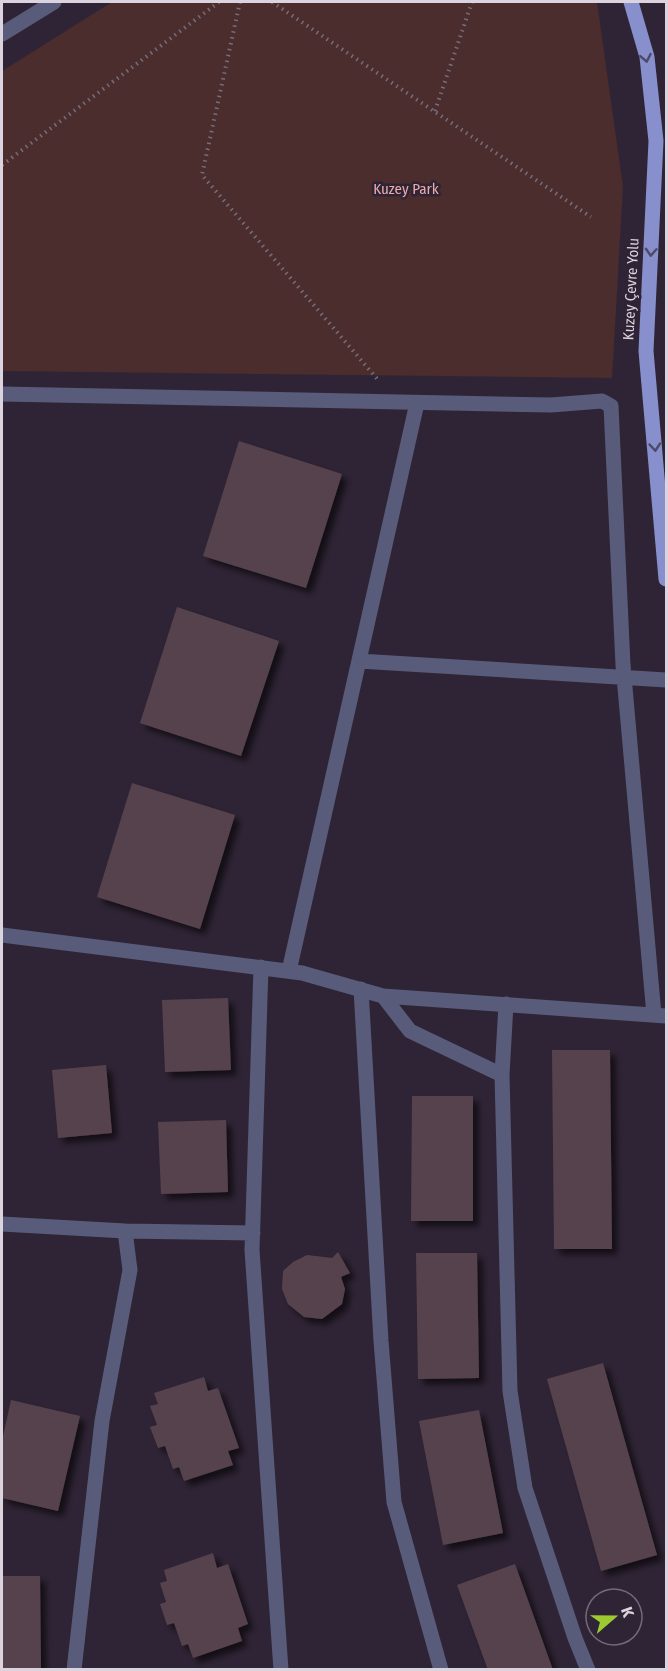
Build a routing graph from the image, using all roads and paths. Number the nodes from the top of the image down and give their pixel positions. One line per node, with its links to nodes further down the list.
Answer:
1 (54, 2): 7 (street)
2 (219, 2): 9 (path)
3 (240, 2): 12 (path)
4 (272, 2): 8 (path)
5 (472, 2): 8 (path)
6 (631, 2): 14 (main road, Kuzey Çevre Yolu, one-way to 14)
7 (2, 34)
8 (435, 111): 10 (path)
9 (2, 165)
10 (591, 217)
11 (2, 394): 12 (street)
12 (398, 403): 13 (street)
13 (417, 404): 15 (street); 16 (street)
14 (666, 579)
15 (359, 661): 16 (street); 20 (street)
16 (624, 677): 17 (street); 24 (street)
17 (666, 680)
18 (2, 935): 19 (street)
19 (261, 968): 20 (street); 28 (street)
20 (289, 971): 21 (street)
21 (361, 989): 22 (street); 31 (street)
22 (383, 996): 23 (street); 25 (street)
23 (506, 1004): 24 (street); 25 (street)
24 (660, 1016)
25 (502, 1075): 32 (street)
26 (2, 1224): 27 (street)
27 (125, 1231): 28 (street); 29 (street)
28 (253, 1233): 30 (street)
29 (74, 1670)
30 (281, 1670)
31 (441, 1670)
32 (588, 1670)

